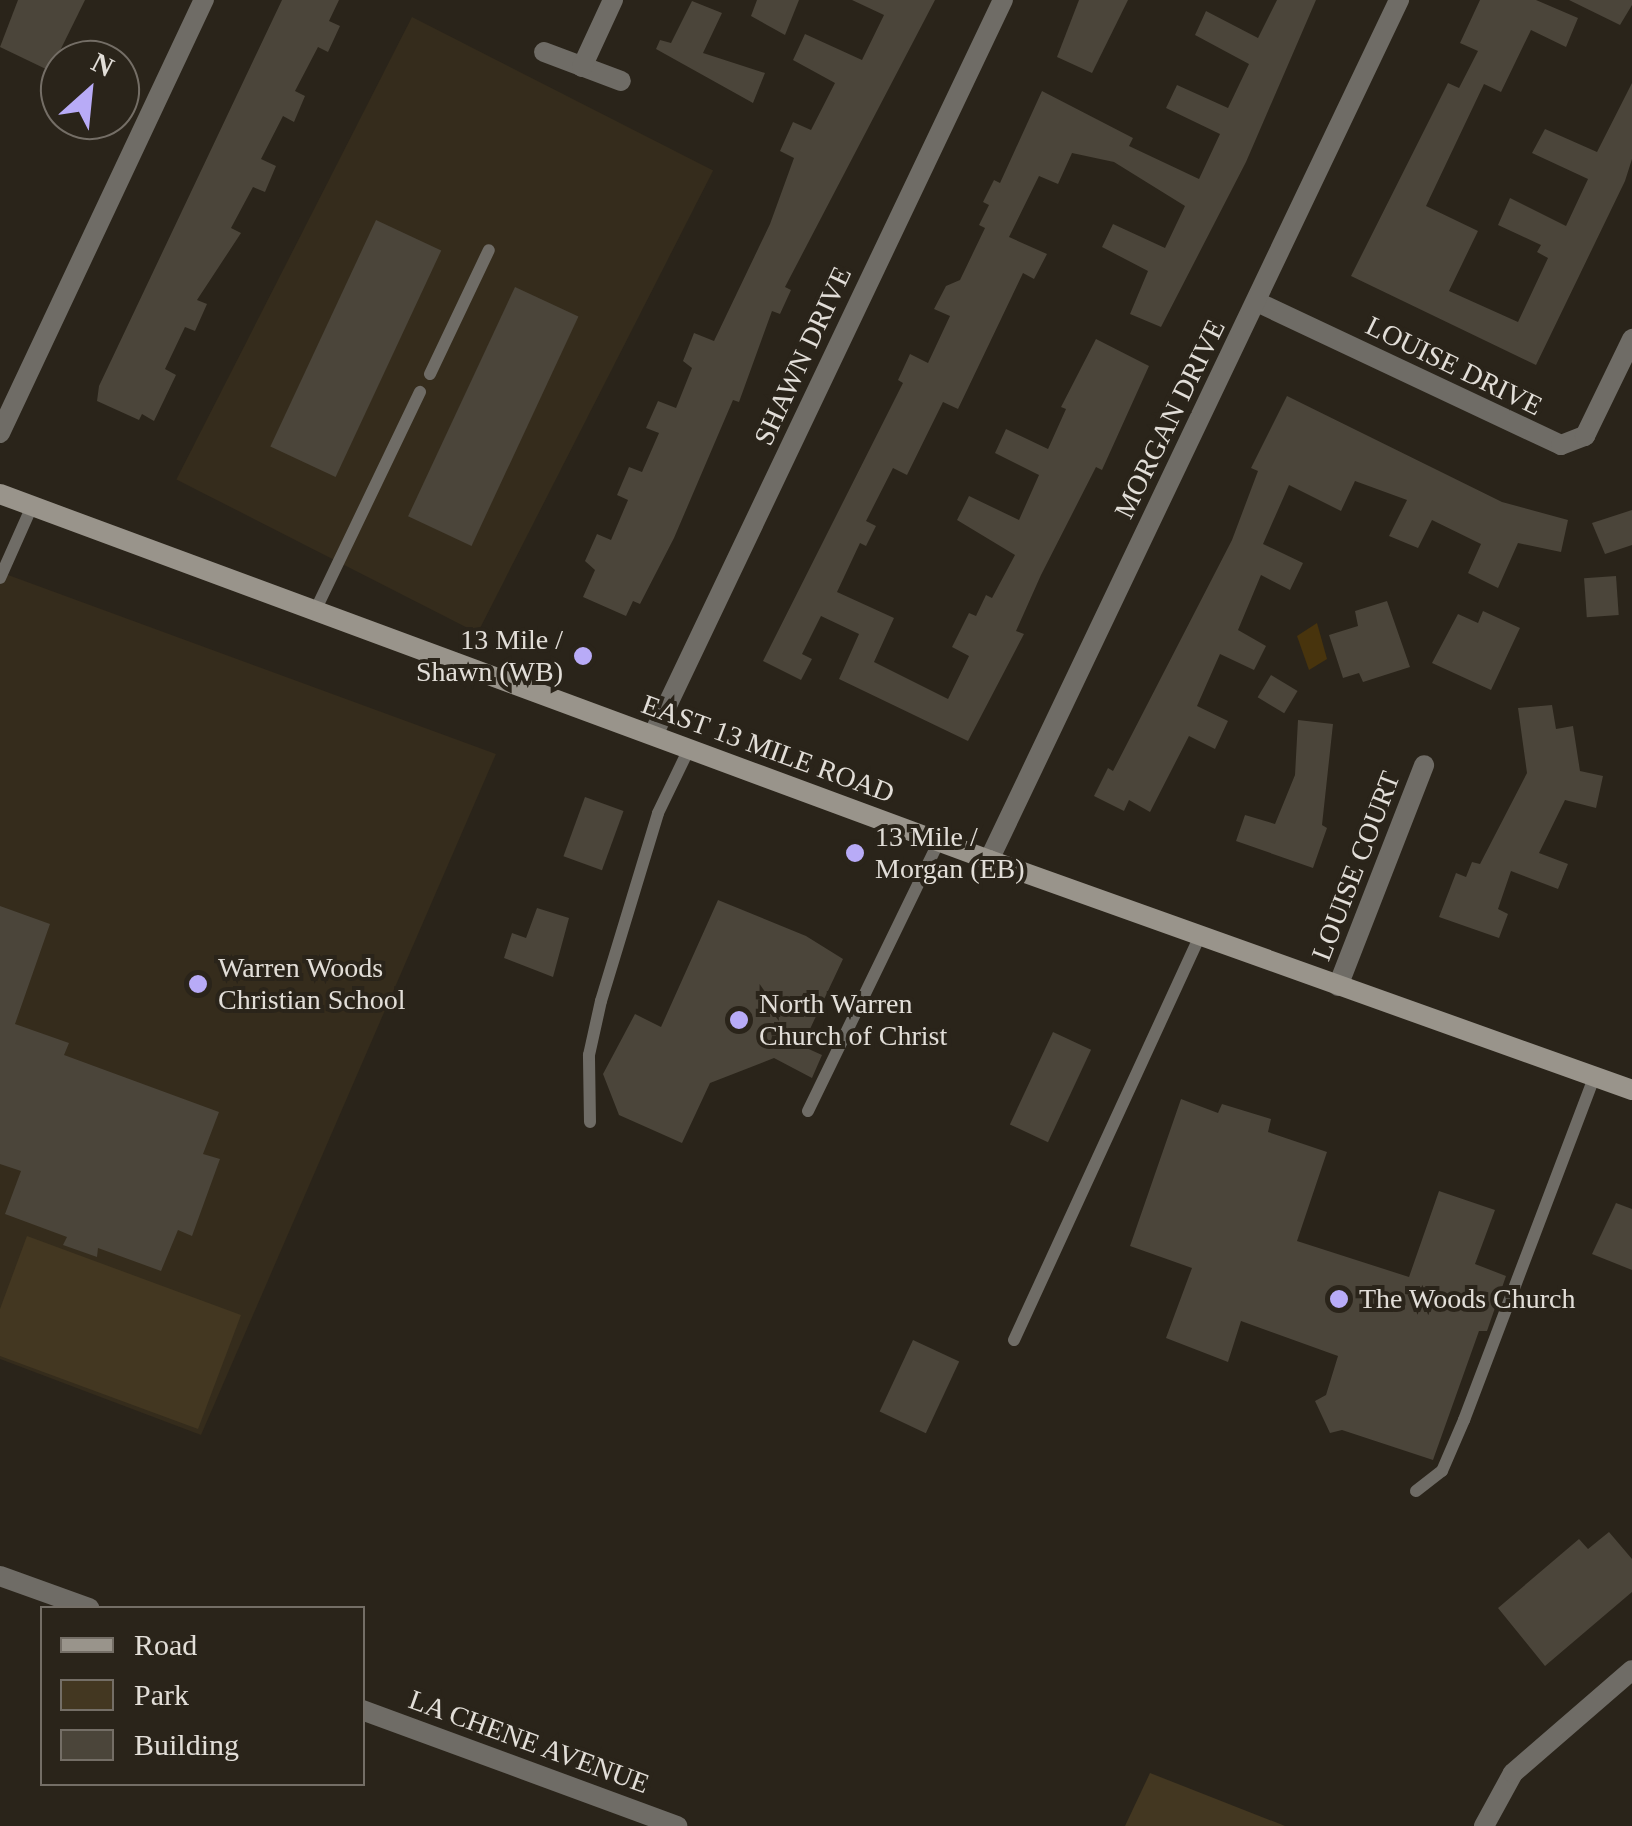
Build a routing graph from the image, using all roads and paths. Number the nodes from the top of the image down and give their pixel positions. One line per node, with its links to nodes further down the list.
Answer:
1 (204, 0): 13 (street)
2 (613, 0): 6 (street)
3 (1003, 0): 18 (street, SHAWN DRIVE)
4 (1400, 0): 9 (street, MORGAN DRIVE)
5 (544, 52): 6 (street)
6 (582, 67): 7 (street)
7 (621, 81)
8 (490, 250): 11 (lane)
9 (1257, 302): 10 (street, LOUISE DRIVE); 22 (street, MORGAN DRIVE)
10 (1632, 339)
11 (430, 374)
12 (420, 392): 17 (lane)
13 (0, 432)
14 (0, 494): 15 (main road, EAST 13 MILE ROAD)
15 (32, 506): 16 (lane); 17 (main road, EAST 13 MILE ROAD)
16 (0, 578)
17 (315, 611): 18 (main road, EAST 13 MILE ROAD)
18 (653, 735): 19 (main road, EAST 13 MILE ROAD)
19 (690, 749): 21 (main road, EAST 13 MILE ROAD); 28 (lane)
20 (1424, 765): 24 (street, LOUISE COURT)
21 (938, 841): 22 (main road, EAST 13 MILE ROAD); 27 (lane)
22 (989, 860): 23 (main road, EAST 13 MILE ROAD)
23 (1200, 936): 24 (main road, EAST 13 MILE ROAD); 29 (lane)
24 (1338, 986): 25 (main road, EAST 13 MILE ROAD)
25 (1594, 1077): 26 (main road, EAST 13 MILE ROAD); 30 (lane)
26 (1632, 1090)
27 (808, 1111)
28 (590, 1122)
29 (1014, 1340)
30 (1416, 1490)
31 (0, 1576): 32 (street)
32 (82, 1606)
33 (1632, 1670): 36 (street)
34 (365, 1711): 35 (street, LA CHENE AVENUE)
35 (676, 1826)
36 (1484, 1826)

